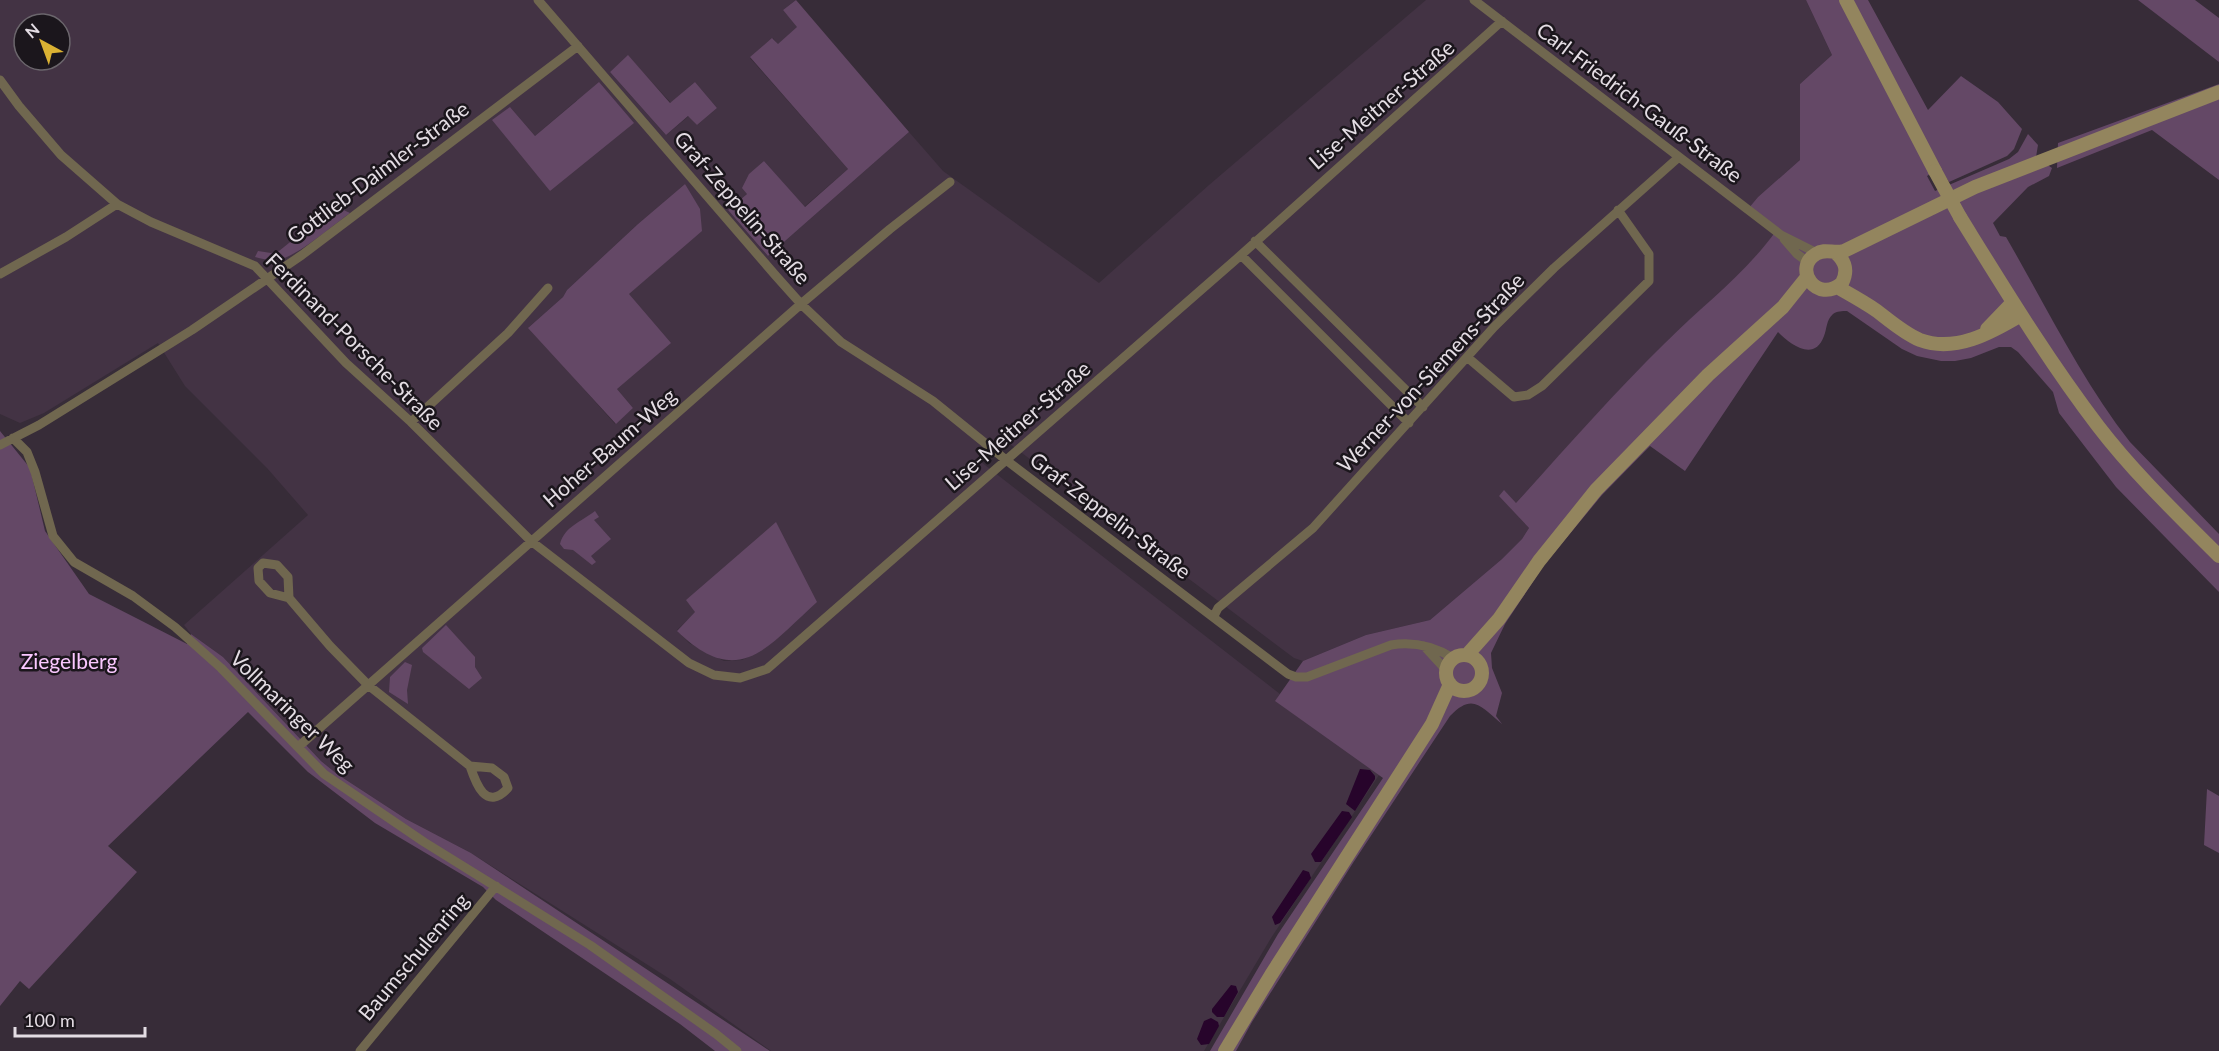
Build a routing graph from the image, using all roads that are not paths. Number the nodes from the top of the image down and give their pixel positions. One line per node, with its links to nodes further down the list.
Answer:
1 (538, 0): 5 (street, Graf-Zeppelin-Straße)
2 (1474, 0): 4 (street, Carl-Friedrich-Gauß-Straße)
3 (1846, 0): 20 (street, bridge)
4 (1502, 21): 8 (street, Carl-Friedrich-Gauß-Straße); 12 (street, Lise-Meitner-Straße)
5 (578, 45): 17 (street, Gottlieb-Daimler-Straße); 21 (street, Graf-Zeppelin-Straße)
6 (0, 80): 10 (street, Ferdinand-Porsche-Straße)
7 (2219, 92): 15 (street)
8 (1679, 157): 11 (street, Werner-von-Siemens-Straße); 14 (street, Carl-Friedrich-Gauß-Straße)
9 (950, 182): 21 (street, Hoher-Baum-Weg)
10 (117, 204): 16 (street); 17 (street, Ferdinand-Porsche-Straße)
11 (1618, 210): 24 (street, Werner-von-Siemens-Straße); 24 (street)
12 (1255, 241): 13 (street, Lise-Meitner-Straße); 25 (street)
13 (1241, 255): 27 (street); 30 (street, Lise-Meitner-Straße)
14 (1813, 257): 15 (street); 18 (street)
15 (1841, 270): 18 (street); 23 (street)
16 (0, 274)
17 (267, 279): 26 (street, Ferdinand-Porsche-Straße); 28 (street, Gottlieb-Daimler-Straße)
18 (1810, 282): 35 (street)
19 (548, 288): 26 (street)
20 (2012, 303): 22 (street); 23 (street)
21 (801, 304): 30 (street, Graf-Zeppelin-Straße); 31 (street, Hoher-Baum-Weg)
22 (2021, 315): 23 (street); 32 (street)
23 (1976, 338)
24 (1467, 357): 25 (street, Werner-von-Siemens-Straße)
25 (1423, 407): 27 (street, Werner-von-Siemens-Straße)
26 (411, 422): 31 (street, Ferdinand-Porsche-Straße)
27 (1409, 423): 34 (street, Werner-von-Siemens-Straße)
28 (13, 438): 29 (street); 40 (street, Vollmaringer Weg)
29 (0, 445)
30 (1006, 460): 31 (street, Lise-Meitner-Straße); 34 (street, Graf-Zeppelin-Straße)
31 (531, 541): 38 (street, Hoher-Baum-Weg)
32 (2219, 556)
33 (289, 597): 38 (street)
34 (1214, 616): 36 (street, Graf-Zeppelin-Straße)
35 (1498, 619): 36 (street); 37 (street)
36 (1456, 661): 37 (street); 39 (street)
37 (1479, 663): 39 (street)
38 (368, 685): 40 (street, Hoher-Baum-Weg); 41 (street)
39 (1455, 688): 45 (street)
40 (298, 747): 42 (street, Vollmaringer Weg)
41 (470, 766)
42 (496, 886): 43 (street, Baumschulenring); 44 (street, Vollmaringer Weg)
43 (360, 1051)
44 (737, 1051)
45 (1225, 1051)

